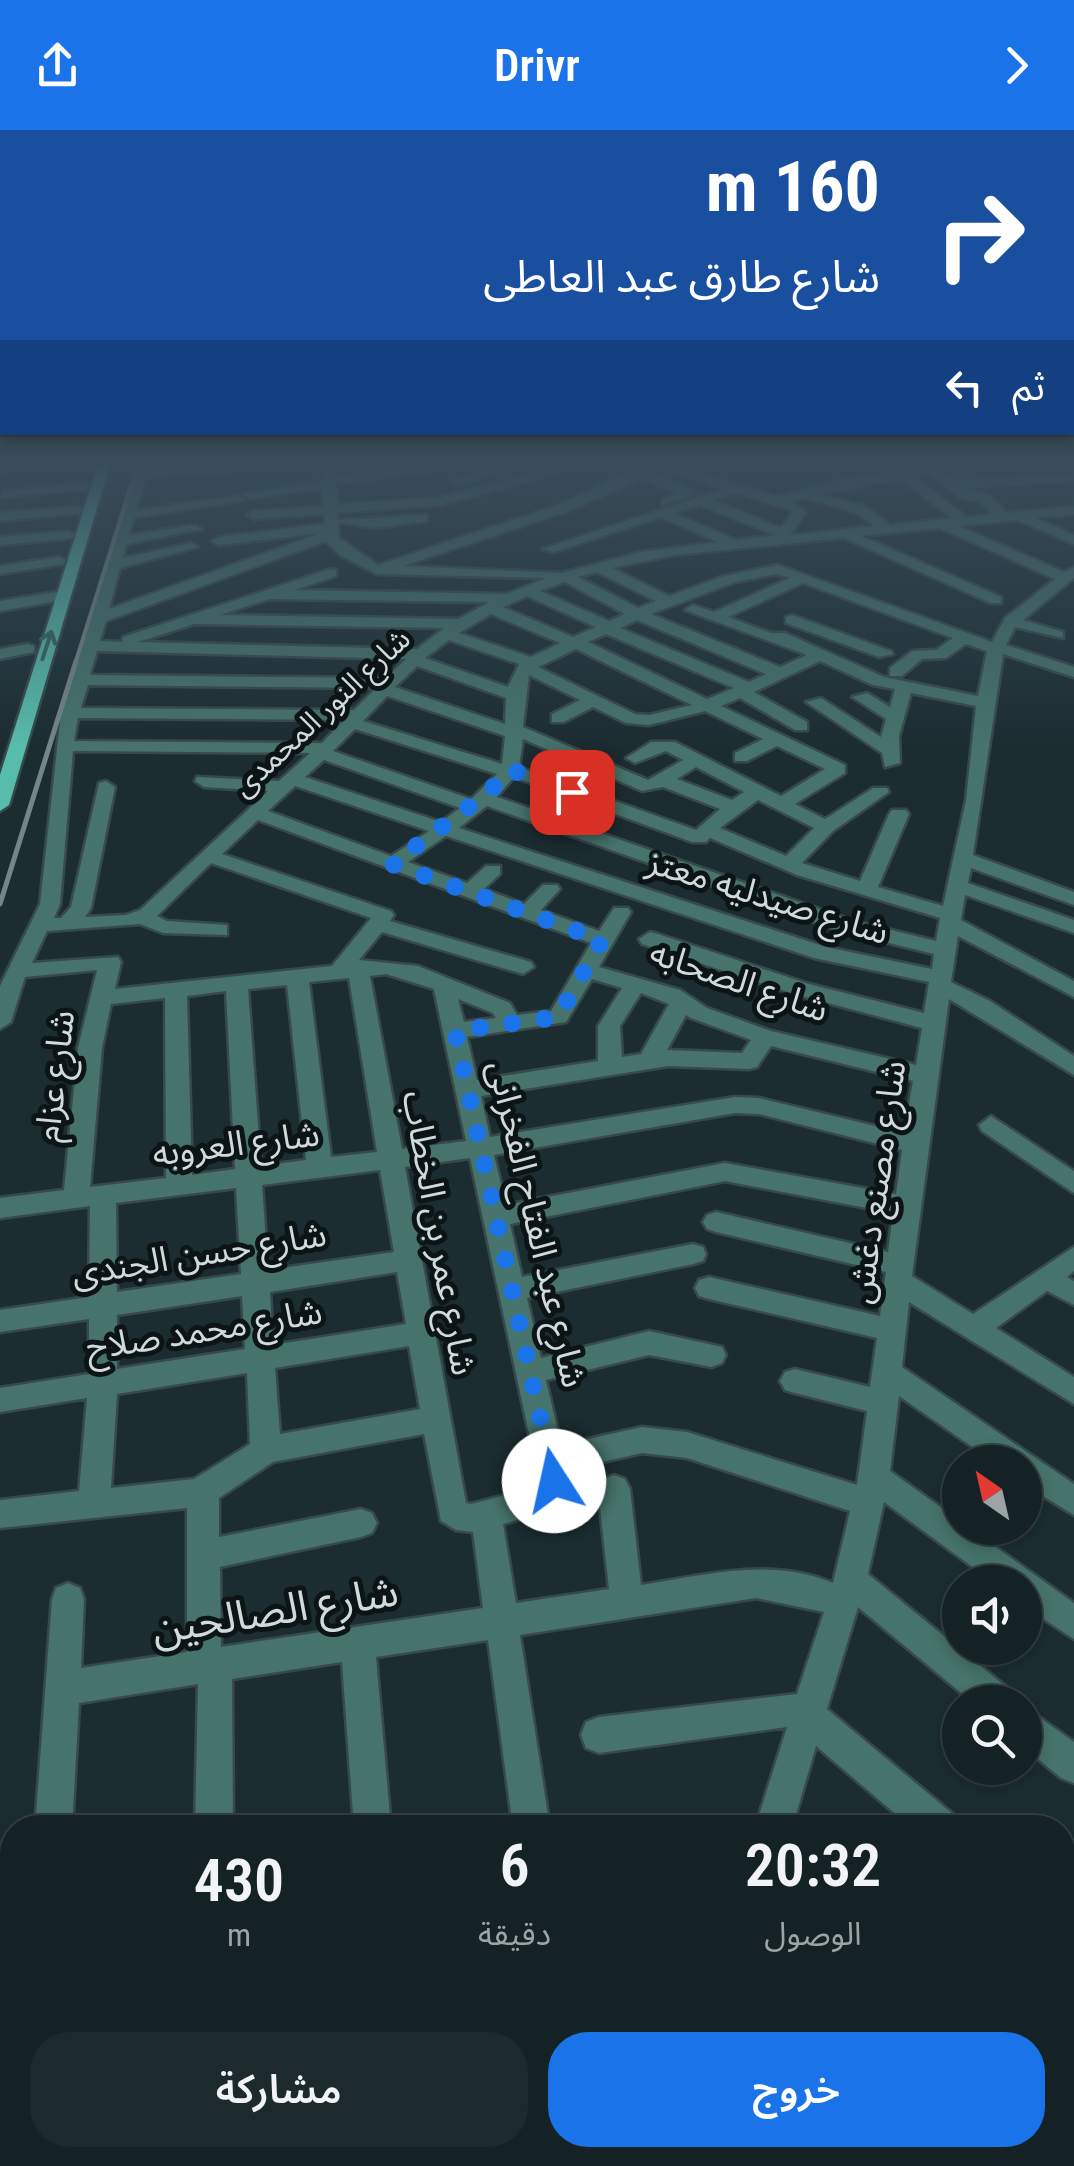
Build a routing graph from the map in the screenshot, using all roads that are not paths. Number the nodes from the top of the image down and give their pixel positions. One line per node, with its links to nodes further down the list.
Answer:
1 (68, 559): 28 (main road)
2 (115, 559): 13 (street)
3 (139, 559): 13 (street)
4 (266, 559): 19 (street)
5 (286, 559): 14 (street)
6 (358, 559): 17 (street)
7 (410, 559): 17 (street)
8 (577, 559): 15 (street)
9 (637, 559): 15 (street, شارع النور المحمدى)
10 (885, 559): 44 (street)
11 (1014, 559): 22 (street)
12 (60, 561): 16 (street); 28 (main road)
13 (113, 565): 36 (street)
14 (300, 566)
15 (600, 567): 20 (street, شارع النور المحمدى); 30 (street)
16 (0, 570)
17 (377, 570): 20 (street)
18 (331, 572): 27 (street)
19 (217, 576): 23 (street); 27 (street)
20 (571, 576): 24 (street, شارع النور المحمدى); 34 (street)
21 (804, 578): 25 (street); 30 (street); 38 (street)
22 (1066, 584): 44 (street)
23 (181, 588): 29 (street); 36 (street)
24 (520, 594): 27 (street); 32 (street, شارع النور المحمدى); 43 (street)
25 (846, 594): 35 (street); 39 (street)
26 (884, 594): 44 (street)
27 (259, 596): 37 (street)
28 (54, 597): 31 (street); 55 (main road); 95 (main road, one-way to 28)
29 (201, 600)
30 (668, 600): 34 (street)
31 (0, 606)
32 (491, 608): 42 (street, شارع النور المحمدى); 48 (street)
33 (693, 610): 38 (street)
34 (641, 616): 43 (street); 52 (street)
35 (906, 616): 40 (street); 41 (street)
36 (98, 618): 49 (street)
37 (194, 618): 42 (street); 50 (street)
38 (714, 618): 45 (street)
39 (792, 620): 41 (street); 45 (street)
40 (890, 624)
41 (938, 627): 47 (street)
42 (455, 629): 54 (street, شارع النور المحمدى); 56 (street)
43 (611, 629): 48 (street); 63 (street)
44 (1003, 634): 46 (street); 47 (street); 57 (street); 59 (street); 69 (street, شارع مصنع دغش)
45 (766, 636): 52 (street); 53 (street)
46 (1058, 636)
47 (965, 637): 61 (street)
48 (576, 644): 56 (street); 64 (street)
49 (90, 646): 50 (street); 60 (street)
50 (110, 646): 54 (street)
51 (0, 654): 55 (street)
52 (737, 656): 58 (street)
53 (817, 656): 58 (street); 61 (street)
54 (418, 657): 62 (street, شارع النور المحمدى); 65 (street)
55 (25, 658)
56 (528, 665): 65 (street); 67 (street)
57 (1074, 672)
58 (780, 673): 63 (street)
59 (1024, 677)
60 (79, 680): 62 (street); 72 (street)
61 (900, 680): 69 (street); 73 (street)
62 (390, 686): 75 (street, شارع النور المحمدى); 78 (street)
63 (743, 689): 70 (street); 77 (street)
64 (678, 690): 70 (street); 71 (street)
65 (514, 695): 78 (street)
66 (861, 697): 73 (street)
67 (593, 700): 71 (street); 74 (street)
68 (815, 702): 73 (street)
69 (985, 702): 103 (street, شارع مصنع دغش)
70 (708, 703): 71 (street); 79 (street)
71 (652, 713)
72 (70, 714): 75 (street); 81 (street)
73 (894, 717)
74 (558, 718)
75 (357, 719): 82 (street, شارع النور المحمدى); 86 (street)
76 (7, 720): 80 (main road)
77 (801, 726)
78 (516, 732): 86 (street); 87 (street)
79 (780, 738): 83 (street); 94 (street)
80 (0, 744)
81 (65, 746): 82 (street); 118 (street)
82 (323, 750): 89 (street, شارع النور المحمدى); 93 (street)
83 (741, 756)
84 (635, 758): 85 (street)
85 (696, 760): 87 (street); 91 (street)
86 (509, 770): 93 (street); 101 (street)
87 (663, 780): 96 (street)
88 (204, 781): 89 (street, شارع صيدليه معتز)
89 (287, 783): 97 (street, شارع النور المحمدى); 100 (street, شارع صيدليه معتز)
90 (106, 787): 116 (street)
91 (757, 792): 94 (street); 96 (street)
92 (880, 792): 99 (street)
93 (477, 802): 100 (street); 106 (street)
94 (780, 804): 99 (street)
95 (0, 806)
96 (732, 807): 101 (street)
97 (254, 812): 102 (street, شارع النور المحمدى); 104 (street)
98 (900, 814): 111 (street)
99 (826, 827): 105 (street)
100 (440, 830): 104 (street); 132 (street, شارع صيدليه معتز)
101 (703, 834): 105 (street); 106 (street)
102 (206, 855): 115 (street, شارع النور المحمدى); 117 (street)
103 (964, 858): 108 (street, شارع مصنع دغش); 112 (street)
104 (392, 864): 110 (street)
105 (788, 865): 111 (street)
106 (680, 868): 120 (street)
107 (493, 870): 110 (street)
108 (958, 886): 119 (street); 120 (street, شارع مصنع دغش)
109 (550, 889): 114 (street)
110 (468, 892): 114 (street)
111 (866, 892): 120 (street)
112 (1074, 899)
113 (621, 912): 123 (street)
114 (527, 913): 123 (street)
115 (142, 917): 116 (street); 121 (street)
116 (67, 924): 118 (street)
117 (378, 924): 124 (street); 125 (street)
118 (42, 926): 128 (street)
119 (1074, 926)
120 (949, 929): 132 (street, شارع مصنع دغش); 135 (street)
121 (220, 930)
122 (650, 939): 140 (street)
123 (602, 940): 127 (street)
124 (448, 945): 126 (street); 130 (street)
125 (349, 968): 129 (street); 130 (street); 151 (street, شارع عمر بن الخطاب)
126 (524, 968)
127 (585, 970): 133 (street, شارع الصحابه); 139 (street)
128 (18, 971): 136 (street, شارع عزام); 138 (street)
129 (297, 974): 131 (street); 152 (street)
130 (432, 980): 139 (street); 141 (street, شارع عبد الفتاح الفخرانى)
131 (236, 982): 134 (street); 153 (street)
132 (941, 982): 140 (street, شارع مصنع دغش); 145 (street, شارع صيدليه معتز)
133 (636, 984): 137 (street, شارع الصحابه); 144 (street)
134 (176, 990): 136 (street); 155 (street)
135 (1074, 990)
136 (101, 998): 156 (street, شارع عزام)
137 (682, 1000): 142 (street, شارع الصحابه); 143 (street)
138 (0, 1022)
139 (511, 1024): 141 (street)
140 (936, 1024): 146 (street, شارع مصنع دغش)
141 (455, 1031): 147 (street, شارع عبد الفتاح الفخرانى)
142 (765, 1038): 143 (street); 146 (street, شارع الصحابه)
143 (650, 1060): 144 (street)
144 (610, 1065): 147 (street)
145 (1074, 1067)
146 (927, 1076): 149 (street, شارع مصنع دغش)
147 (468, 1090): 150 (street, شارع عبد الفتاح الفخرانى)
148 (991, 1125): 154 (street)
149 (915, 1144): 150 (street, شارع العروبه); 157 (street, شارع مصنع دغش)
150 (481, 1148): 151 (street, شارع العروبه); 159 (street, شارع عبد الفتاح الفخرانى)
151 (392, 1160): 152 (street, شارع العروبه); 163 (street, شارع عمر بن الخطاب)
152 (320, 1168): 153 (street, شارع العروبه)
153 (251, 1177): 155 (street, شارع العروبه); 166 (street)
154 (1074, 1184)
155 (179, 1186): 156 (street, شارع العروبه)
156 (89, 1197): 158 (street, شارع العروبه); 170 (street, شارع عزام)
157 (906, 1206): 159 (street); 164 (street, شارع مصنع دغش)
158 (0, 1208)
159 (497, 1217): 168 (street, شارع عبد الفتاح الفخرانى)
160 (716, 1222): 164 (street)
161 (692, 1254): 168 (street)
162 (1074, 1256): 165 (street)
163 (409, 1260): 166 (street, شارع حسن الجندى); 174 (street, شارع عمر بن الخطاب)
164 (899, 1273): 172 (street); 173 (street, شارع مصنع دغش)
165 (1045, 1277): 169 (street); 172 (street)
166 (257, 1282): 170 (street, شارع حسن الجندى); 176 (street)
167 (709, 1288): 173 (street)
168 (513, 1290): 177 (street, شارع عبد الفتاح الفخرانى)
169 (1074, 1294)
170 (103, 1306): 171 (street, شارع حسن الجندى); 180 (street, شارع عزام)
171 (0, 1321)
172 (974, 1329): 181 (street)
173 (892, 1330): 178 (street, شارع مصنع دغش)
174 (420, 1333): 176 (street, شارع محمد صلاح); 184 (street, شارع عمر بن الخطاب)
175 (712, 1354): 177 (street)
176 (261, 1359): 180 (street, شارع محمد صلاح); 186 (street)
177 (532, 1372): 187 (street, شارع عبد الفتاح الفخرانى)
178 (886, 1372): 183 (street, شارع مصنع دغش); 185 (street)
179 (795, 1381): 183 (street)
180 (103, 1384): 182 (street, شارع محمد صلاح); 193 (street, شارع عزام)
181 (1074, 1392)
182 (0, 1400)
183 (882, 1402): 190 (street, شارع مصنع دغش)
184 (436, 1419): 186 (street); 194 (street, شارع عمر بن الخطاب)
185 (993, 1445)
186 (266, 1450): 191 (street)
187 (552, 1460): 190 (street); 194 (street)
188 (1042, 1479): 192 (street)
189 (614, 1490): 202 (street)
190 (871, 1490): 198 (street); 199 (street, شارع مصنع دغش)
191 (202, 1491): 193 (street); 197 (street)
192 (1074, 1501)
193 (94, 1503): 195 (street)
194 (469, 1512): 203 (street, شارع عمر بن الخطاب)
195 (0, 1514)
196 (361, 1523): 197 (street)
197 (203, 1555): 206 (street)
198 (992, 1565)
199 (845, 1591): 202 (street, شارع الصالحين); 207 (street); 209 (street, شارع مصنع دغش)
200 (68, 1599): 208 (street)
201 (1042, 1599): 204 (street)
202 (627, 1602): 203 (street, شارع الصالحين)
203 (502, 1621): 205 (street, شارع الصالحين); 216 (street, شارع عمر بن الخطاب)
204 (1074, 1623)
205 (358, 1643): 206 (street, شارع الصالحين); 215 (street)
206 (210, 1666): 208 (street, شارع الصالحين); 214 (street)
207 (975, 1685)
208 (62, 1688): 213 (street)
209 (806, 1714): 210 (street); 217 (street, شارع مصنع دغش); 218 (street)
210 (599, 1735)
211 (1042, 1739): 212 (street)
212 (1074, 1766)
213 (54, 1815)
214 (214, 1815)
215 (372, 1815)
216 (530, 1815)
217 (777, 1815)
218 (926, 1815)

